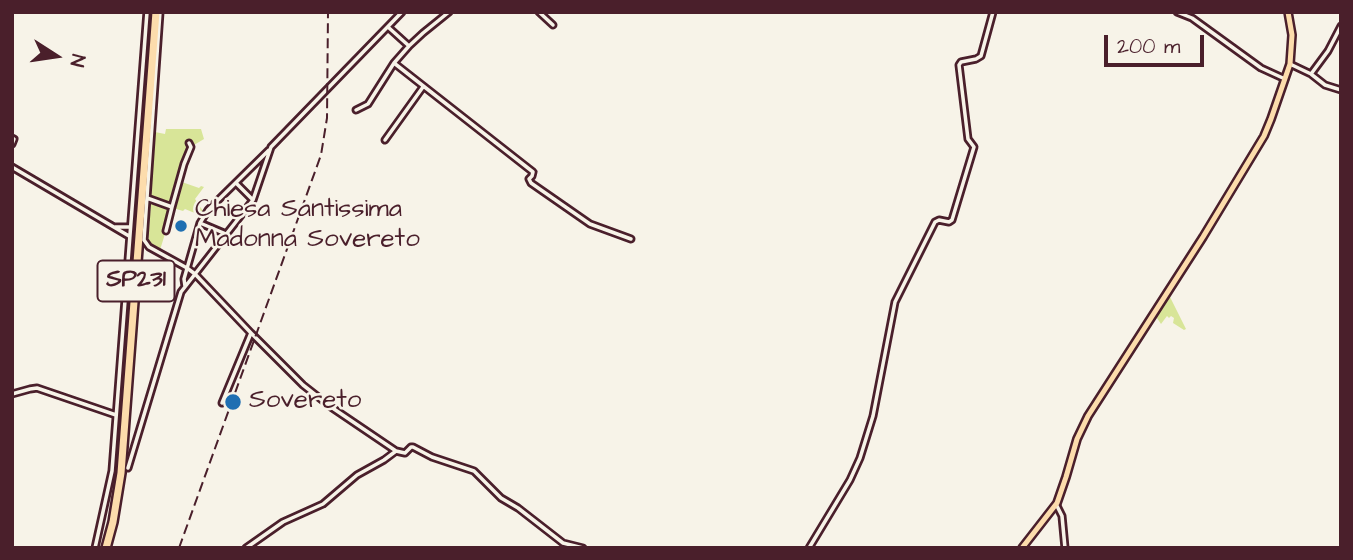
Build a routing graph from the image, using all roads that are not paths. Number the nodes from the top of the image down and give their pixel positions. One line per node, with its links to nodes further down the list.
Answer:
1 (153, 12): 26 (street); 31 (street); 47 (highway, SP231)
2 (402, 12): 10 (street)
3 (449, 12): 11 (street)
4 (540, 12): 8 (street)
5 (993, 12): 50 (street)
6 (1177, 12): 15 (street)
7 (1288, 12): 13 (main road)
8 (553, 25)
9 (1341, 26): 14 (street)
10 (388, 27): 11 (street); 23 (street)
11 (409, 47): 12 (street)
12 (394, 63): 16 (street); 18 (street)
13 (1290, 64): 14 (street); 15 (main road)
14 (1311, 74): 17 (street)
15 (1285, 79): 45 (main road)
16 (423, 87): 20 (street); 35 (street)
17 (1341, 90)
18 (356, 110)
19 (12, 138): 22 (street)
20 (385, 140)
21 (189, 143): 28 (street)
22 (12, 144)
23 (271, 147): 25 (street); 27 (street)
24 (12, 167): 30 (street)
25 (236, 183): 27 (street); 29 (street)
26 (147, 198): 28 (street); 36 (street)
27 (253, 200): 33 (street)
28 (172, 207): 32 (street)
29 (200, 223): 33 (street); 36 (street)
30 (115, 227): 31 (street); 34 (street)
31 (130, 227): 34 (street)
32 (166, 231)
33 (226, 234): 37 (street)
34 (129, 236): 42 (street)
35 (631, 239)
36 (187, 268): 37 (street); 38 (street)
37 (194, 274): 38 (street); 39 (street)
38 (185, 286): 44 (street)
39 (251, 333): 41 (street); 43 (street)
40 (12, 394): 42 (street)
41 (222, 403)
42 (116, 415): 46 (street)
43 (396, 450): 48 (street); 49 (street)
44 (128, 468)
45 (1056, 504): 51 (main road); 52 (street)
46 (95, 548)
47 (104, 548)
48 (246, 548)
49 (583, 548)
50 (809, 548)
51 (1021, 548)
52 (1065, 548)

